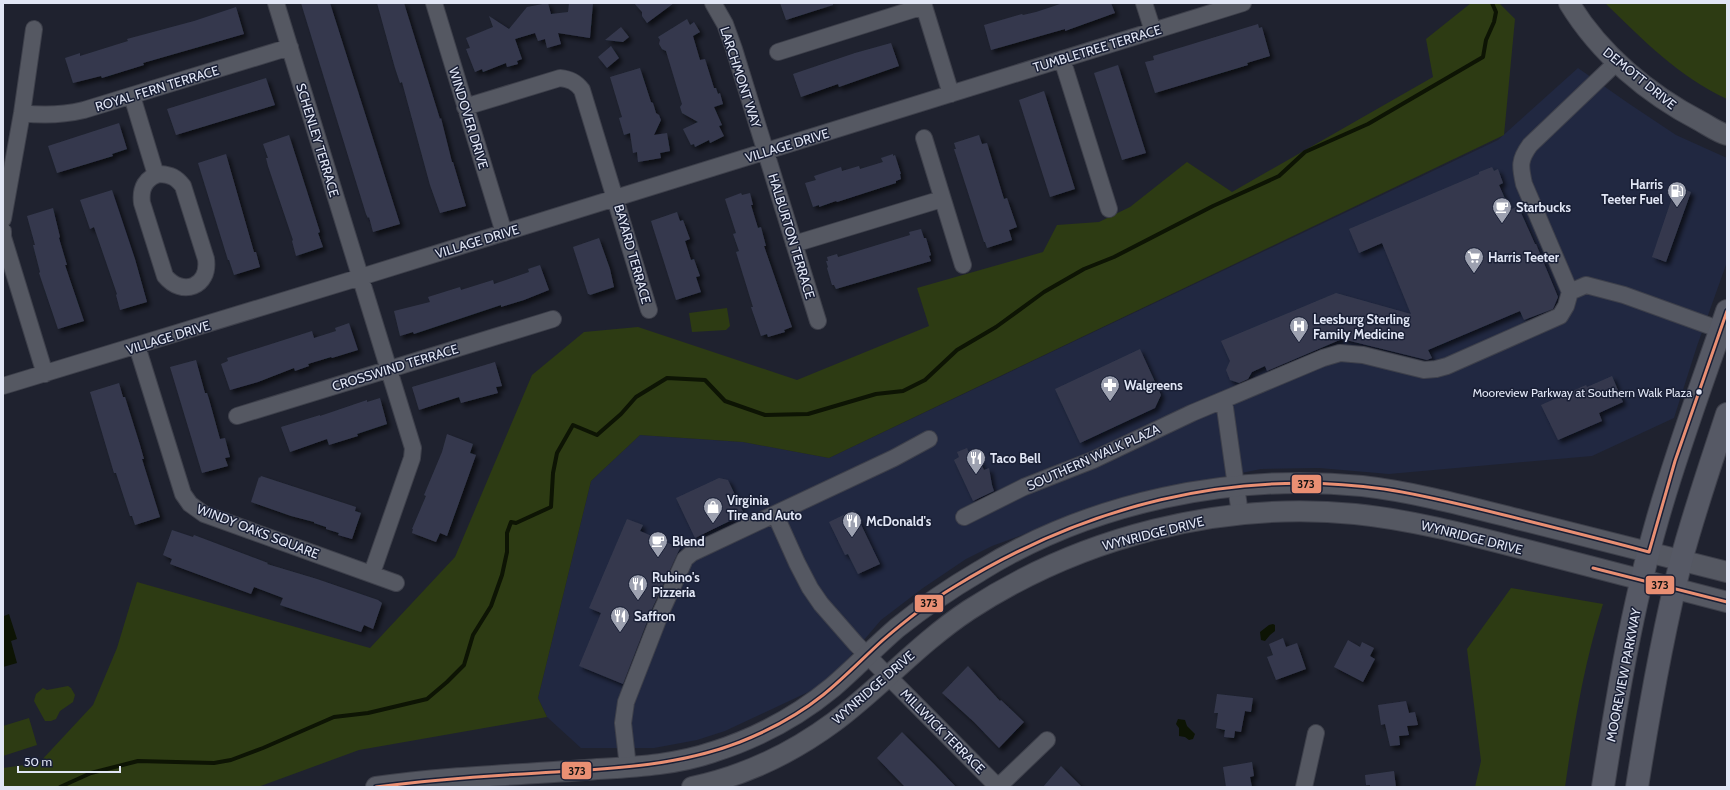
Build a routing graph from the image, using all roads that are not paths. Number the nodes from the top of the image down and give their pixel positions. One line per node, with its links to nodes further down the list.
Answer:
1 (276, 3): 10 (street, SCHENLEY TERRACE)
2 (434, 3): 16 (street, WINDOVER DRIVE)
3 (713, 3): 20 (street, LARCHMONT WAY)
4 (1144, 3): 9 (street)
5 (1243, 3): 9 (street, TUMBLETREE TERRACE)
6 (1569, 3): 13 (street, DEMOTT DRIVE)
7 (924, 5): 11 (street); 14 (street)
8 (34, 29): 17 (street)
9 (1153, 31): 12 (street, TUMBLETREE TERRACE)
10 (290, 47): 15 (street, ROYAL FERN TERRACE); 30 (street, SCHENLEY TERRACE)
11 (778, 52)
12 (1062, 59): 14 (street, TUMBLETREE TERRACE); 24 (street)
13 (1617, 62): 18 (street, DEMOTT DRIVE); 31 (street)
14 (951, 94): 20 (street, VILLAGE DRIVE)
15 (132, 96): 17 (street, ROYAL FERN TERRACE); 21 (street)
16 (465, 107): 22 (street, BAYARD TERRACE); 27 (street, WINDOVER DRIVE)
17 (22, 113): 25 (street)
18 (1727, 135)
19 (924, 138): 23 (street)
20 (765, 151): 22 (street, VILLAGE DRIVE); 28 (street, HALBURTON TERRACE)
21 (156, 175): 21 (street)
22 (616, 198): 27 (street, VILLAGE DRIVE); 32 (street, BAYARD TERRACE)
23 (942, 199): 28 (street); 29 (street)
24 (1109, 209)
25 (3, 219)
26 (3, 231): 38 (street)
27 (504, 233): 30 (street, VILLAGE DRIVE)
28 (794, 244): 34 (street, HALBURTON TERRACE)
29 (964, 265)
30 (361, 277): 36 (street, VILLAGE DRIVE); 37 (street)
31 (1570, 292): 35 (street); 40 (street, SOUTHERN WALK PLAZA)
32 (649, 310)
33 (554, 318): 37 (street, CROSSWIND TERRACE)
34 (818, 321)
35 (1724, 321): 48 (main road, MOOREVIEW PARKWAY)
36 (137, 346): 38 (street, VILLAGE DRIVE); 51 (street, WINDY OAKS SQUARE)
37 (389, 369): 42 (street, CROSSWIND TERRACE); 51 (street)
38 (45, 374): 39 (street, VILLAGE DRIVE)
39 (3, 386)
40 (1224, 401): 44 (street); 47 (street, SOUTHERN WALK PLAZA)
41 (1727, 414): 49 (main road)
42 (237, 416)
43 (929, 439): 45 (street)
44 (1237, 487): 46 (street); 48 (street, WYNRIDGE DRIVE); 56 (street, WYNRIDGE DRIVE)
45 (775, 514): 56 (street); 60 (street)
46 (1240, 514): 52 (street, WYNRIDGE DRIVE); 57 (street, WYNRIDGE DRIVE)
47 (964, 517)
48 (1650, 552): 49 (street, WYNRIDGE DRIVE); 52 (main road, MOOREVIEW PARKWAY)
49 (1681, 560): 50 (street, WYNRIDGE DRIVE); 54 (main road)
50 (1727, 572)
51 (372, 573): 53 (street, WINDY OAKS SQUARE)
52 (1642, 580): 54 (street, WYNRIDGE DRIVE); 65 (main road, MOOREVIEW PARKWAY)
53 (396, 582)
54 (1675, 588): 55 (street, WYNRIDGE DRIVE); 66 (main road)
55 (1727, 602)
56 (867, 655): 57 (street); 60 (street, WYNRIDGE DRIVE)
57 (888, 675): 62 (street, WYNRIDGE DRIVE); 63 (street, MILLWICK TERRACE)
58 (1316, 733): 64 (street)
59 (1047, 740): 63 (street)
60 (628, 767): 61 (street, WYNRIDGE DRIVE)
61 (376, 787)
62 (692, 787)
63 (998, 787)
64 (1304, 787)
65 (1603, 787)
66 (1637, 787)

